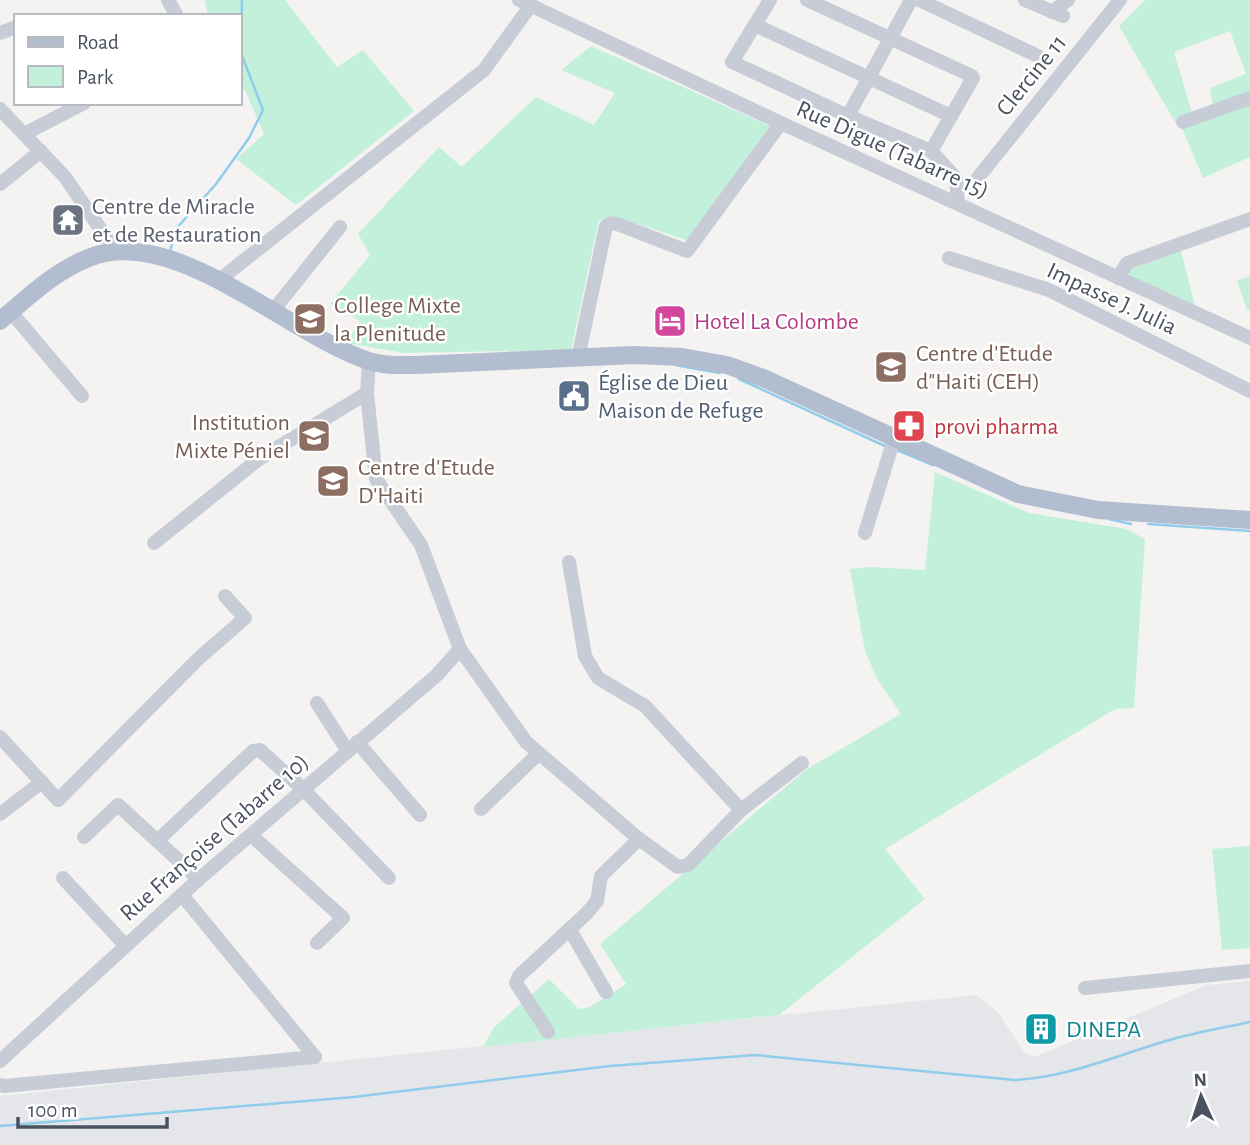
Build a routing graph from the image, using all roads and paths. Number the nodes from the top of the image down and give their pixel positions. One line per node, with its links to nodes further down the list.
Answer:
1 (770, 0): 9 (street)
2 (807, 0): 10 (street)
3 (911, 0): 10 (street)
4 (919, 0): 11 (street)
5 (1025, 0): 6 (street)
6 (1068, 0)
7 (1121, 0): 23 (street, Clercine 11)
8 (525, 3): 19 (street, Rue Digue (Tabarre 15)); 31 (street)
9 (755, 25): 12 (street); 16 (street)
10 (889, 40): 12 (street); 17 (street)
11 (1038, 56)
12 (869, 77): 16 (street); 17 (street)
13 (1250, 98): 18 (street)
14 (80, 105): 20 (street)
15 (1, 111): 20 (street)
16 (848, 116): 22 (street)
17 (951, 116): 22 (street)
18 (1183, 122)
19 (781, 124): 25 (street, Rue Digue (Tabarre 15)); 35 (street)
20 (24, 134): 21 (street)
21 (41, 151): 24 (street); 28 (street)
22 (931, 151): 25 (street)
23 (977, 179)
24 (0, 184)
25 (958, 203): 30 (street, Rue Digue (Tabarre 15))
26 (1250, 219): 30 (street)
27 (340, 227): 32 (street)
28 (116, 252): 31 (main road); 33 (main road)
29 (949, 258): 37 (street, Impasse J. Julia)
30 (1118, 278): 34 (street, Rue Digue (Tabarre 15))
31 (218, 281): 32 (main road)
32 (272, 312): 36 (main road)
33 (6, 316): 39 (street)
34 (1250, 338)
35 (578, 358): 36 (main road); 40 (main road)
36 (369, 361): 38 (street)
37 (1250, 391)
38 (367, 393): 43 (street); 46 (street)
39 (82, 396)
40 (894, 439): 41 (main road); 42 (street)
41 (1250, 520)
42 (864, 533)
43 (154, 543)
44 (569, 562): 55 (street)
45 (225, 596): 52 (street)
46 (460, 649): 49 (street, Rue Françoise (Tabarre 10)); 50 (street)
47 (317, 703): 49 (street)
48 (3, 745): 52 (street)
49 (352, 746): 53 (street, Rue Françoise (Tabarre 10)); 57 (street)
50 (539, 753): 54 (street); 60 (street)
51 (802, 763): 55 (street)
52 (42, 782): 56 (street)
53 (303, 789): 58 (street, Rue Françoise (Tabarre 10)); 61 (street); 63 (street)
54 (481, 809)
55 (741, 810): 60 (street)
56 (0, 814)
57 (420, 816)
58 (252, 836): 64 (street, Rue Françoise (Tabarre 10)); 67 (street)
59 (84, 837): 61 (street)
60 (639, 839): 66 (street)
61 (157, 841): 64 (street)
62 (63, 878): 68 (street)
63 (389, 878)
64 (199, 879): 65 (street, Rue Françoise (Tabarre 10))
65 (182, 895): 68 (street, Rue Françoise (Tabarre 10)); 74 (street)
66 (570, 930): 71 (street); 72 (street)
67 (317, 943)
68 (125, 945): 73 (street, Rue Françoise (Tabarre 10))
69 (1250, 971): 70 (street)
70 (1085, 988)
71 (606, 992)
72 (548, 1031)
73 (0, 1062)
74 (0, 1085)

